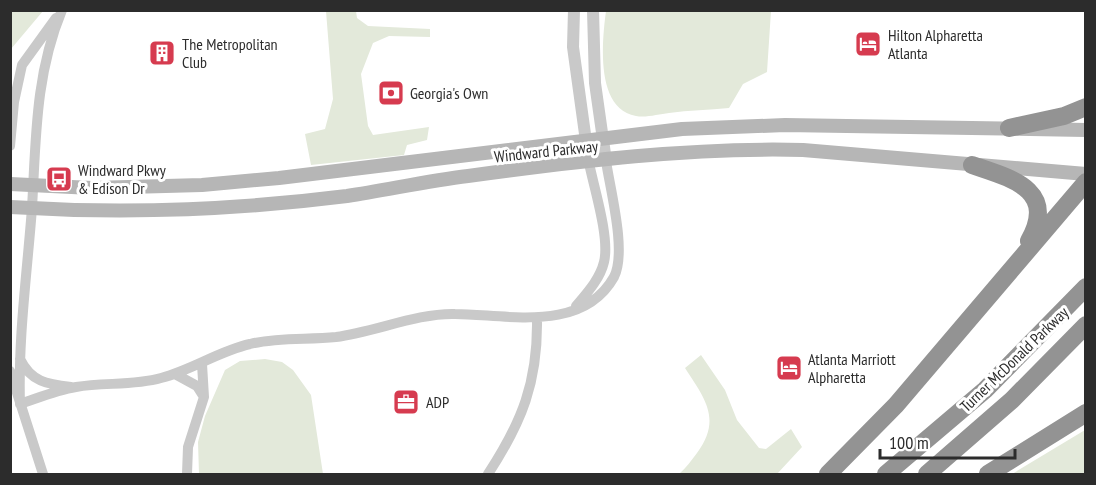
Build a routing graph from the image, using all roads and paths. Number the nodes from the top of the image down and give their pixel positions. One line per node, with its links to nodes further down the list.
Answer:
1 (574, 10): 8 (street)
2 (593, 10): 7 (street)
3 (62, 11): 9 (street); 16 (street)
4 (1086, 106): 5 (highway)
5 (1009, 128): 6 (main road, Windward Parkway); 7 (main road, Windward Parkway)
6 (1086, 130)
7 (603, 137): 8 (main road, Windward Parkway); 10 (street)
8 (585, 139): 11 (street); 16 (main road, Windward Parkway)
9 (10, 146)
10 (606, 161): 11 (main road, Windward Parkway); 12 (main road, Windward Parkway); 21 (street)
11 (589, 163): 18 (main road, Windward Parkway); 21 (street)
12 (972, 165): 13 (main road, Windward Parkway); 19 (highway)
13 (1086, 174)
14 (1086, 182): 19 (highway)
15 (10, 184): 16 (main road, Windward Parkway)
16 (32, 185): 18 (street)
17 (10, 207): 18 (main road, Windward Parkway)
18 (32, 208): 24 (street)
19 (1020, 257): 35 (highway)
20 (1086, 287): 36 (highway, Turner McDonald Parkway)
21 (574, 309): 22 (street)
22 (537, 319): 25 (street); 34 (street)
23 (1086, 325): 37 (highway, Turner McDonald Parkway)
24 (19, 357): 28 (street); 30 (street)
25 (202, 364): 27 (street); 29 (street)
26 (10, 371): 30 (street)
27 (175, 374): 28 (street); 29 (street)
28 (74, 387): 30 (street)
29 (204, 397): 33 (street)
30 (20, 404): 32 (street)
31 (1086, 413): 38 (highway)
32 (43, 474)
33 (187, 474)
34 (488, 474)
35 (828, 474)
36 (886, 474)
37 (927, 474)
38 (988, 474)

